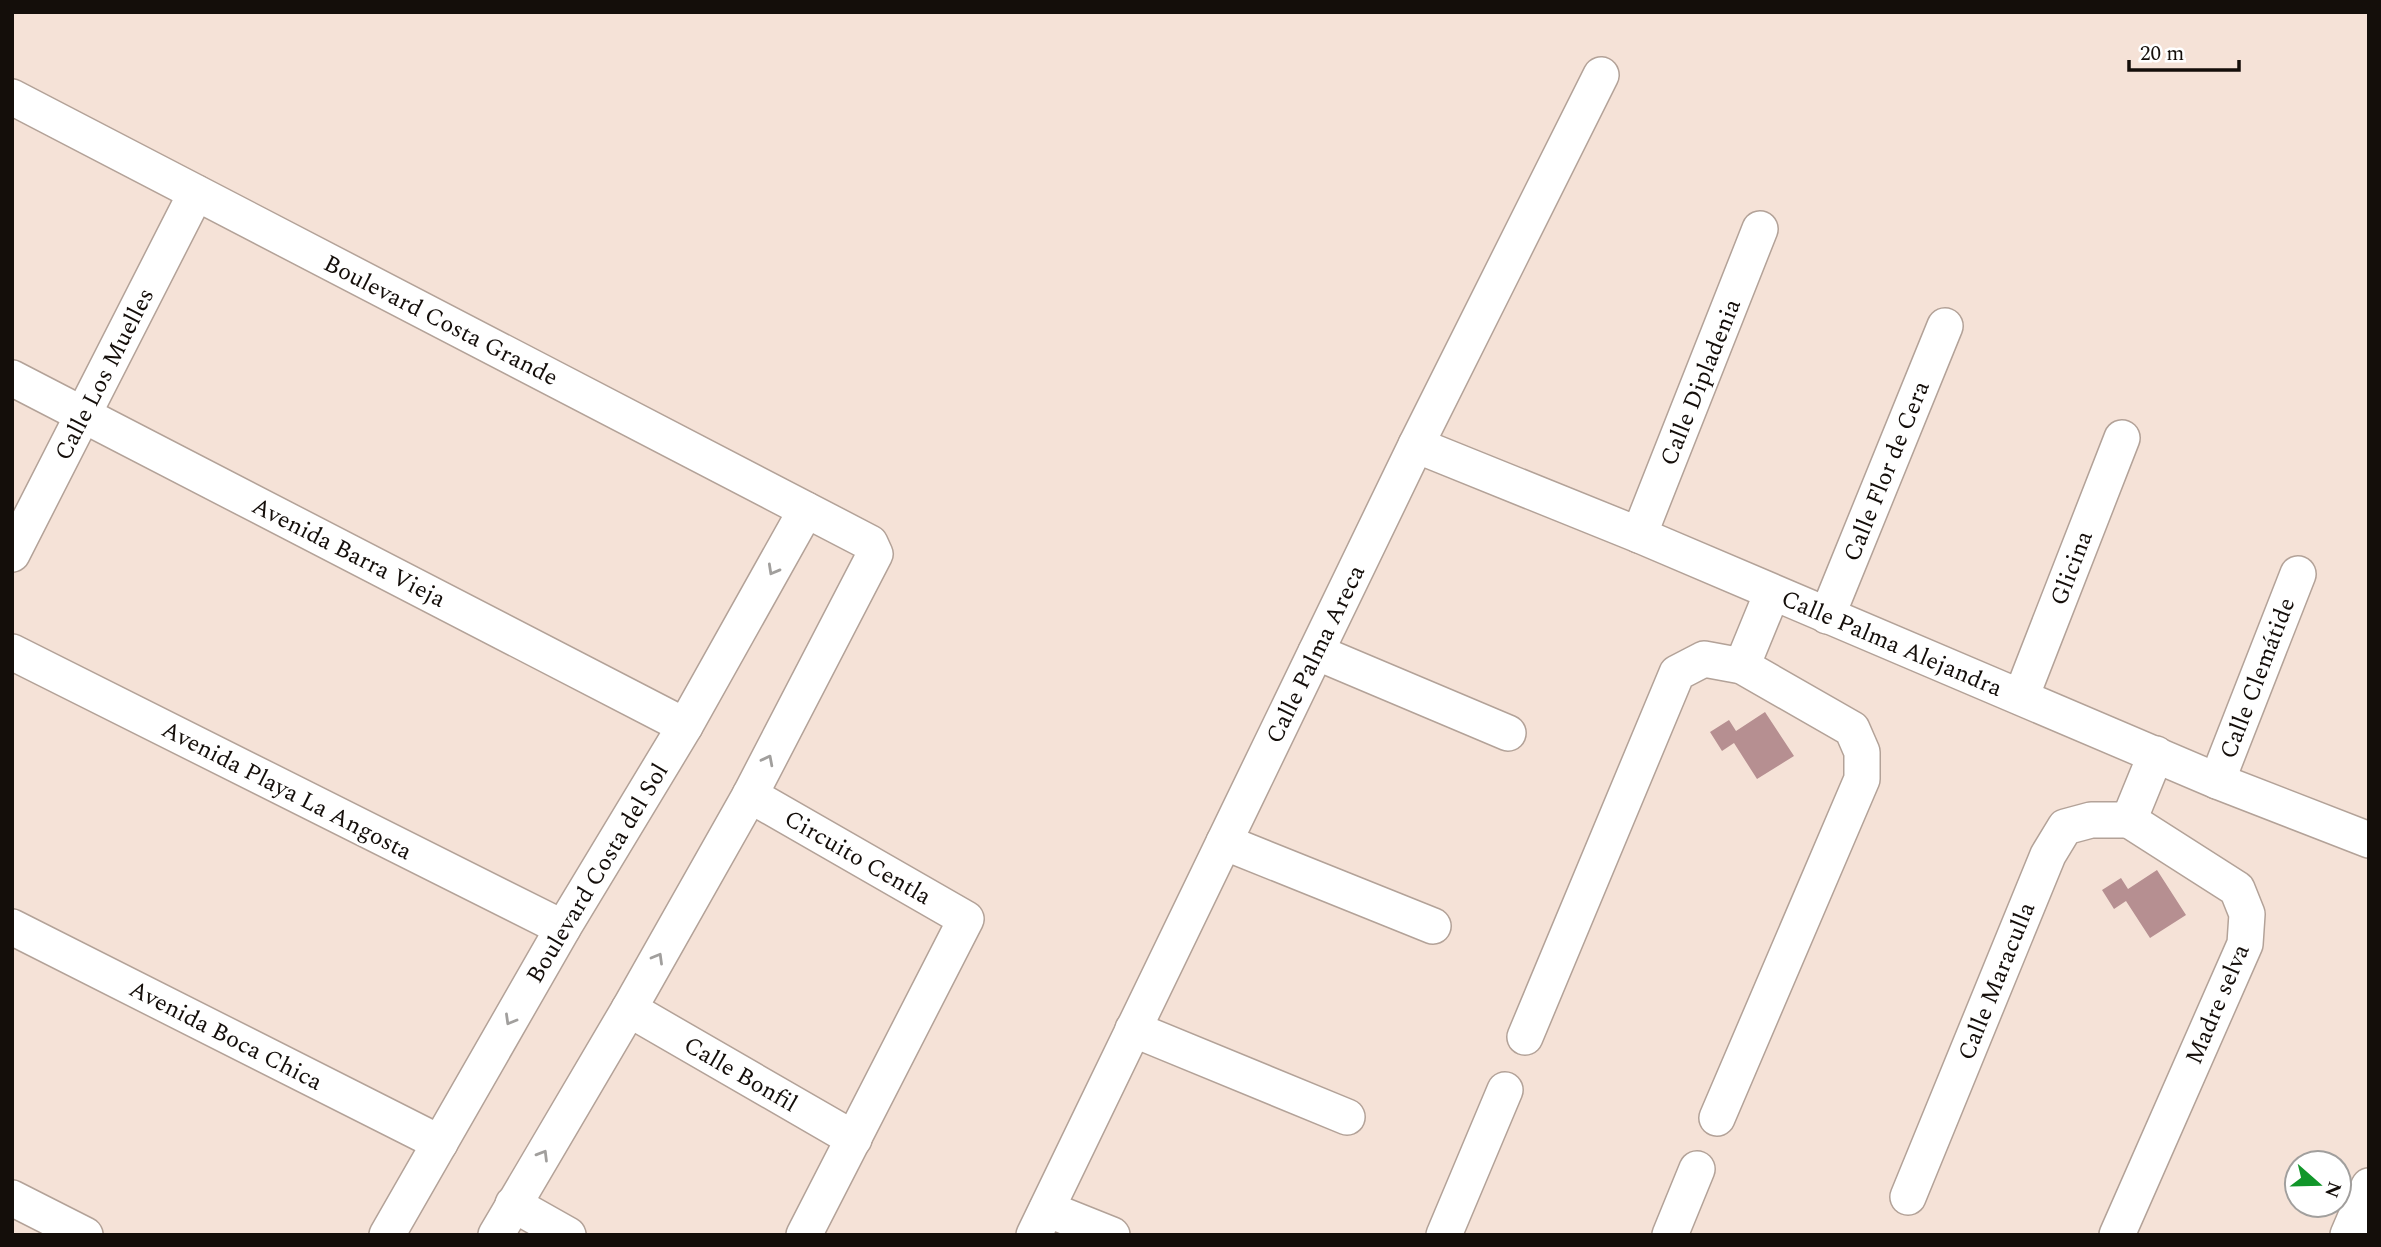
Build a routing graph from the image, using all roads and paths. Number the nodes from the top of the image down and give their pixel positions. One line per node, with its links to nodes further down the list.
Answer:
1 (1601, 75): 9 (street, Calle Palma Areca)
2 (12, 97): 3 (street, Boulevard Costa Grande)
3 (197, 193): 7 (street, Calle Los Muelles); 10 (street, Boulevard Costa Grande)
4 (1760, 229): 11 (street, Calle Dipladenia)
5 (1945, 326): 15 (street, Calle Flor de Cera)
6 (12, 378): 7 (street, Avenida Barra Vieja)
7 (84, 415): 12 (street, Calle Los Muelles); 20 (street, Avenida Barra Vieja)
8 (2122, 438): 19 (street, Glicina)
9 (1416, 445): 11 (street, Calle Palma Alejandra); 17 (street, Calle Palma Areca)
10 (806, 510): 20 (street, Boulevard Costa del Sol, one-way to 20); 24 (street, Boulevard Costa Grande, one-way to 10)
11 (1639, 535): 14 (street, Calle Palma Alejandra)
12 (12, 554)
13 (2298, 574): 23 (street, Calle Clemátide)
14 (1772, 593): 15 (street, Calle Palma Alejandra); 18 (street)
15 (1827, 615): 19 (street, Calle Palma Alejandra)
16 (12, 652): 30 (street, Avenida Playa La Angosta)
17 (1316, 652): 21 (street); 27 (street, Calle Palma Areca)
18 (1742, 666): 33 (street); 36 (street)
19 (2021, 697): 22 (street, Calle Palma Alejandra)
20 (685, 726): 30 (street, Boulevard Costa del Sol)
21 (1508, 733)
22 (2156, 754): 23 (street, Calle Palma Alejandra); 25 (street)
23 (2217, 781): 26 (street, Calle Palma Alejandra)
24 (750, 795): 31 (street, one-way to 24); 37 (street, Circuito Centla)
25 (2129, 820): 41 (street, Calle Maraculla); 53 (street, Madre selva)
26 (2369, 840)
27 (1224, 842): 28 (street); 32 (street, Calle Palma Areca)
28 (1433, 926)
29 (12, 927): 38 (street, Avenida Boca Chica)
30 (563, 928): 38 (street, Boulevard Costa del Sol, one-way to 38)
31 (629, 1009): 37 (street, Calle Bonfil); 43 (street, one-way to 31)
32 (1133, 1028): 35 (street); 44 (street, Calle Palma Areca)
33 (1525, 1037)
34 (1505, 1090): 51 (street)
35 (1348, 1117)
36 (1717, 1118)
37 (854, 1139): 49 (street)
38 (440, 1143): 46 (street, Boulevard Costa del Sol)
39 (1697, 1169): 52 (street)
40 (2369, 1186): 54 (street)
41 (1908, 1197)
42 (12, 1198): 45 (street)
43 (513, 1204): 47 (street); 48 (street)
44 (1040, 1222): 50 (street)
45 (85, 1235)
46 (387, 1235)
47 (496, 1235)
48 (568, 1235)
49 (804, 1235)
50 (1112, 1235)
51 (1444, 1235)
52 (1670, 1235)
53 (2117, 1235)
54 (2348, 1235)

